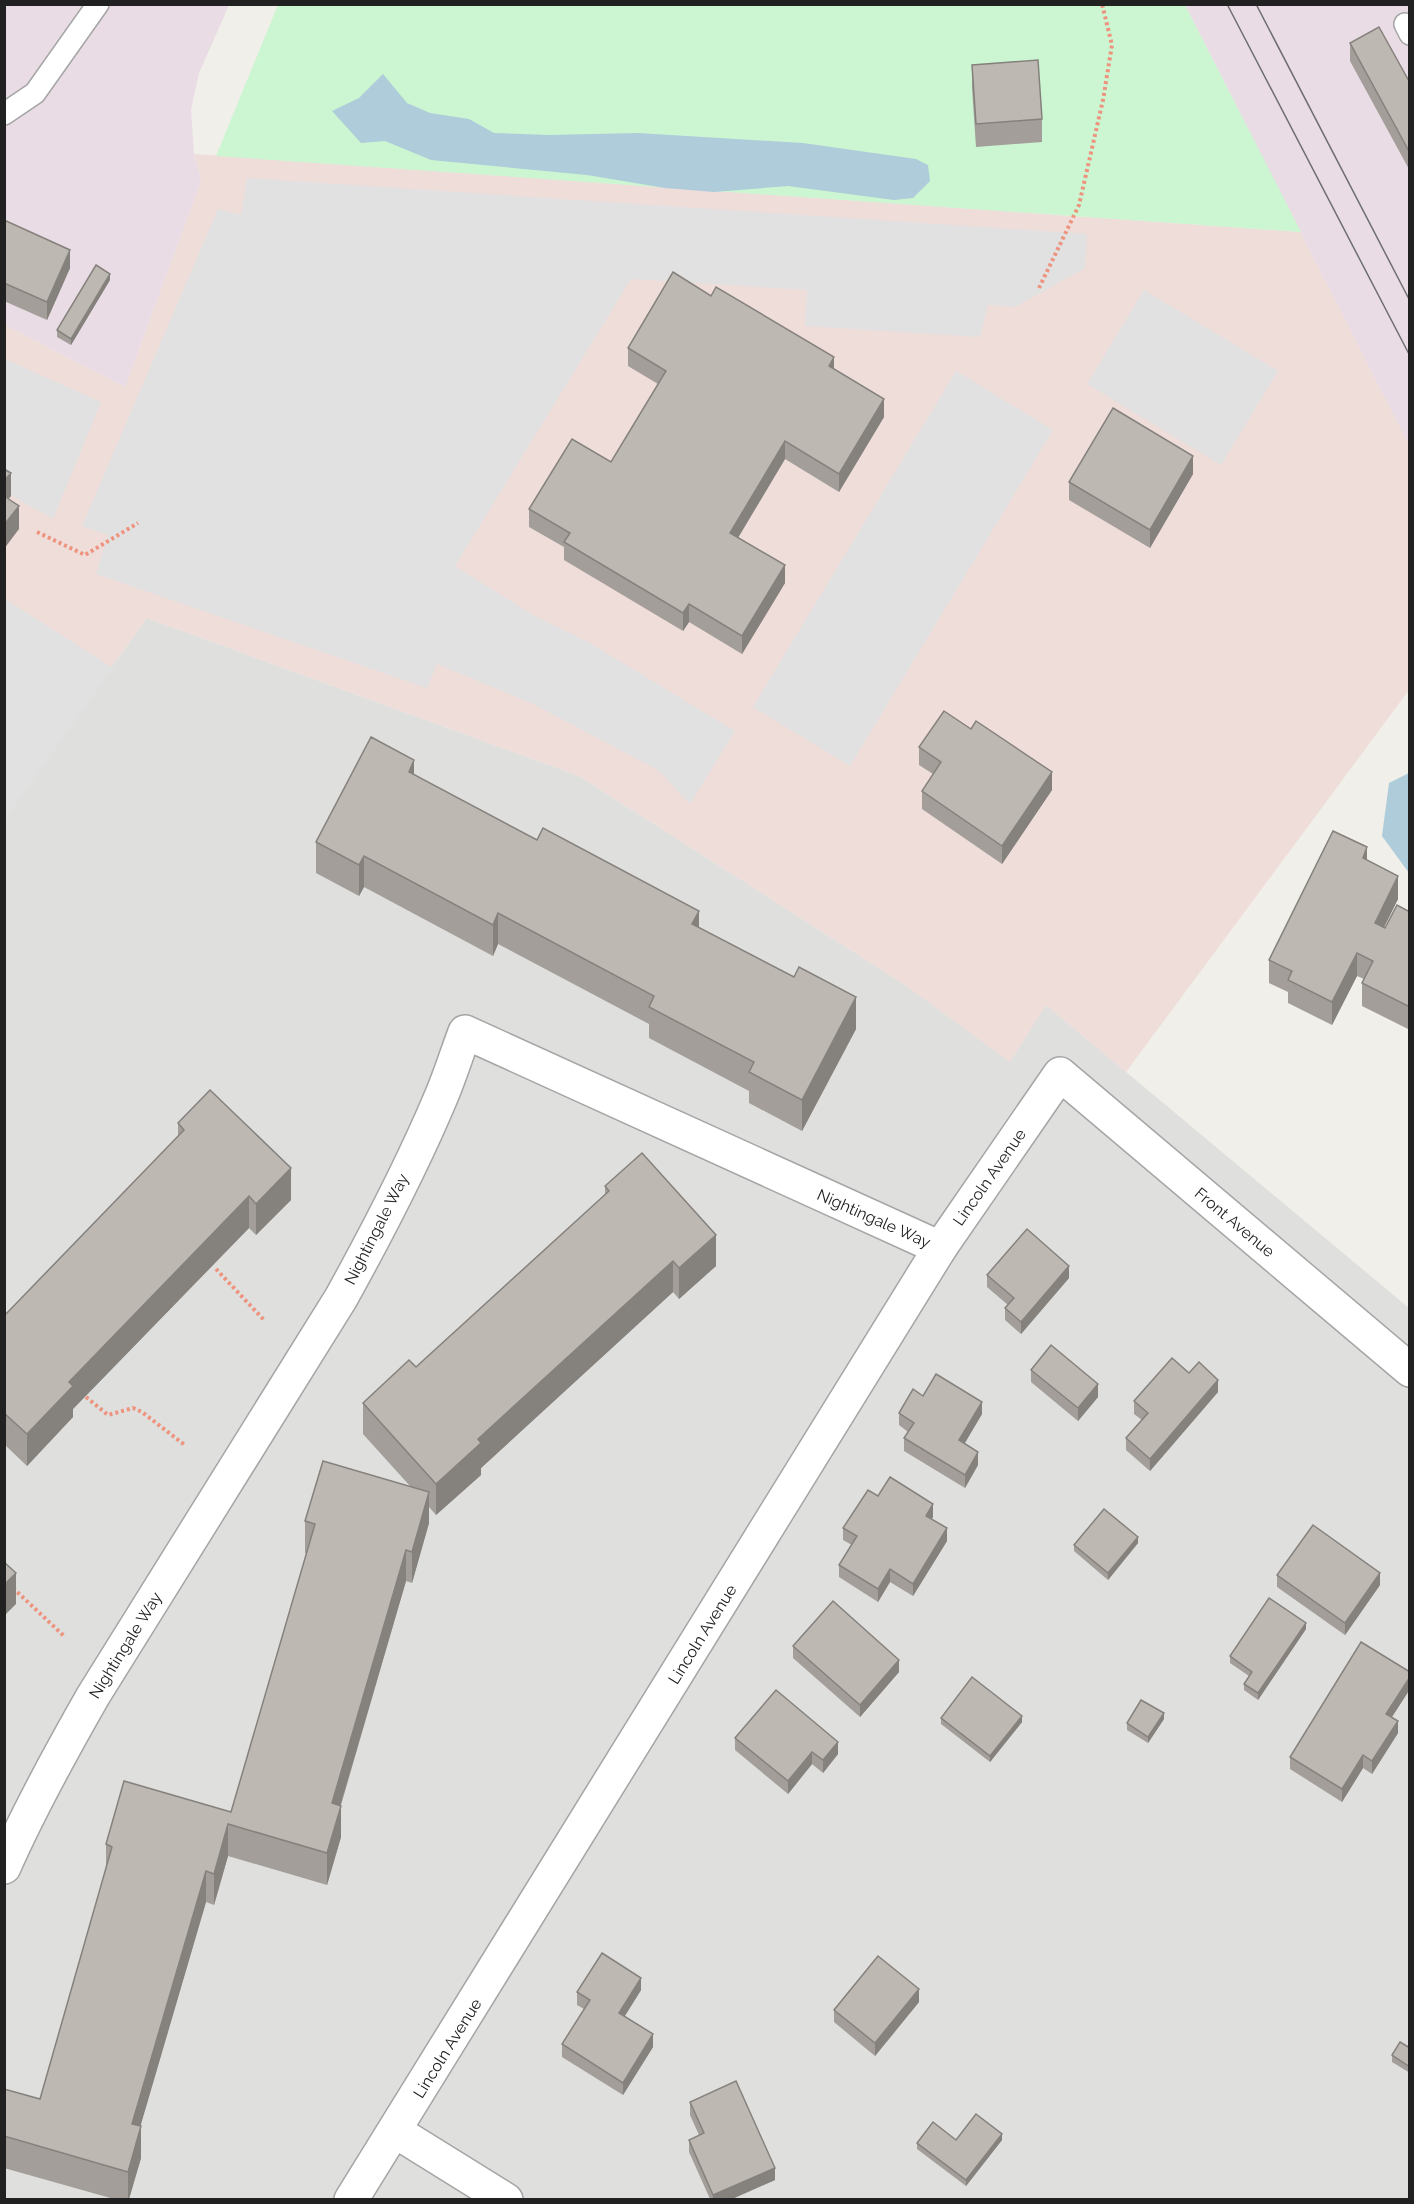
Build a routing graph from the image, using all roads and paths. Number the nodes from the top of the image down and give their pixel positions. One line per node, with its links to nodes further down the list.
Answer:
1 (98, 4): 3 (lane)
2 (1102, 4): 4 (path)
3 (4, 114)
4 (1039, 288)
5 (138, 523): 6 (path)
6 (37, 532)
7 (1060, 1074): 8 (street, Lincoln Avenue); 11 (street, Front Avenue)
8 (940, 1248): 16 (street, Nightingale Way); 17 (street, Lincoln Avenue)
9 (216, 1269): 10 (path)
10 (264, 1320)
11 (1410, 1370)
12 (86, 1397): 13 (path)
13 (186, 1446)
14 (4, 1580): 15 (path)
15 (65, 1637)
16 (4, 1867)
17 (395, 2131): 18 (street, Lincoln Avenue); 19 (street)
18 (351, 2199)
19 (506, 2199)

